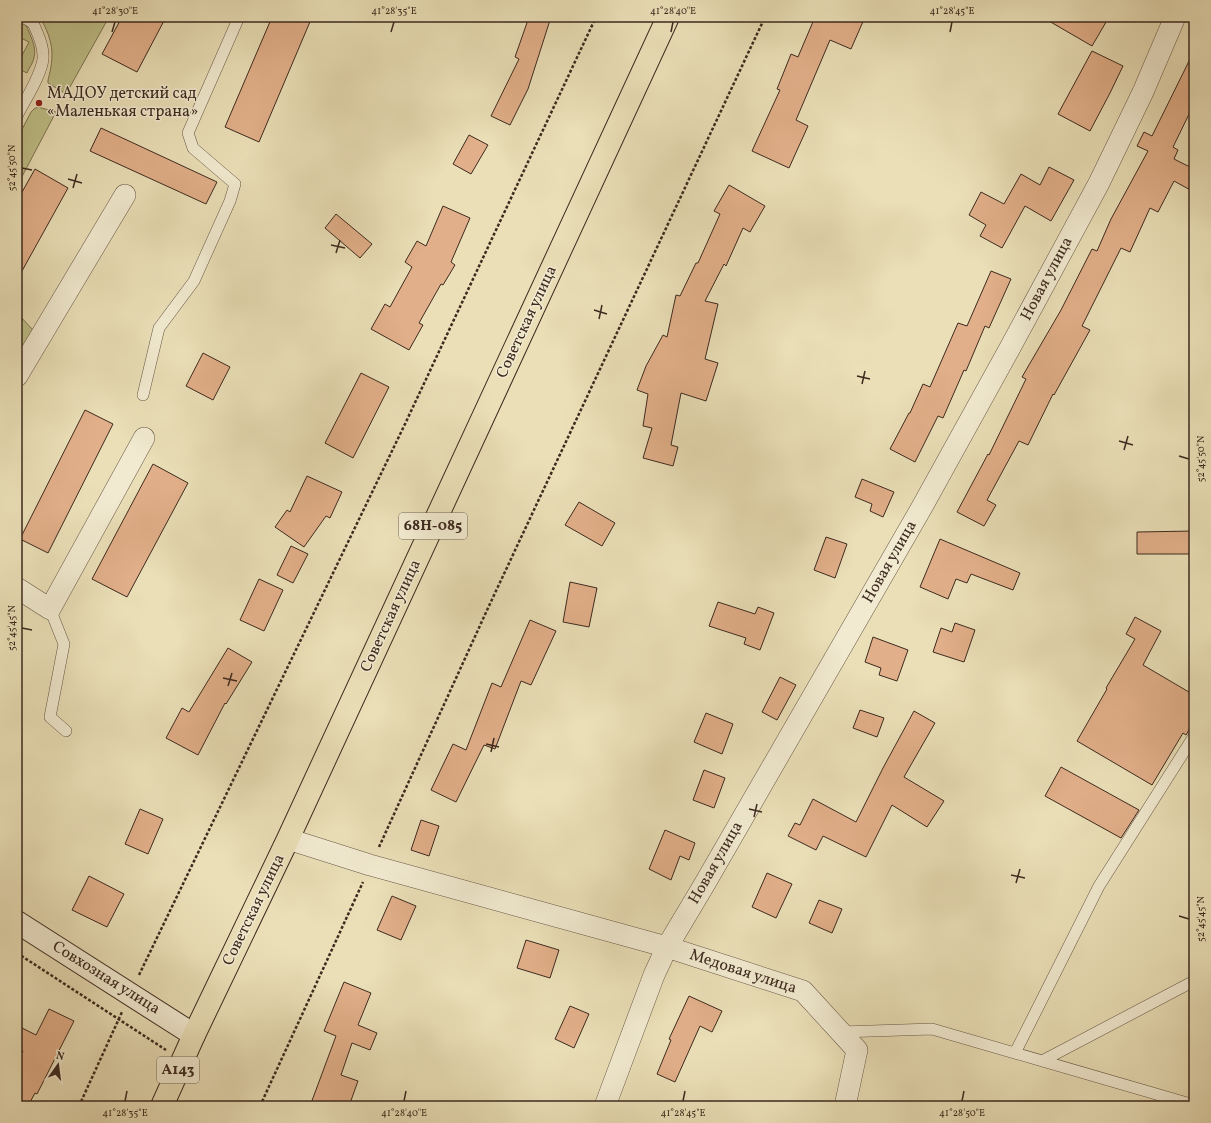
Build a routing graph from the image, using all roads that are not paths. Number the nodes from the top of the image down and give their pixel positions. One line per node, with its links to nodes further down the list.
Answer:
1 (23, 17): 5 (lane)
2 (239, 17): 8 (lane)
3 (668, 17): 14 (main road, Советская улица / 68Н-085)
4 (1175, 17): 16 (street, Новая улица)
5 (17, 116)
6 (125, 195): 7 (street)
7 (17, 376)
8 (143, 395)
9 (144, 438): 11 (street)
10 (17, 588): 11 (street)
11 (50, 609): 12 (lane)
12 (66, 731)
13 (1194, 736): 20 (lane)
14 (288, 839): 16 (street, Медовая улица); 19 (main road, Советская улица / 68Н-085)
15 (17, 922): 19 (street, Совхозная улица)
16 (666, 947): 18 (street, Медовая улица); 24 (street, Новая улица)
17 (1194, 981): 21 (lane)
18 (841, 1032): 20 (lane); 25 (street, Медовая улица)
19 (194, 1035): 23 (main road, Советская улица / А143)
20 (1015, 1053): 21 (lane)
21 (1042, 1061): 22 (lane)
22 (1194, 1105)
23 (162, 1106)
24 (605, 1106)
25 (845, 1106)

